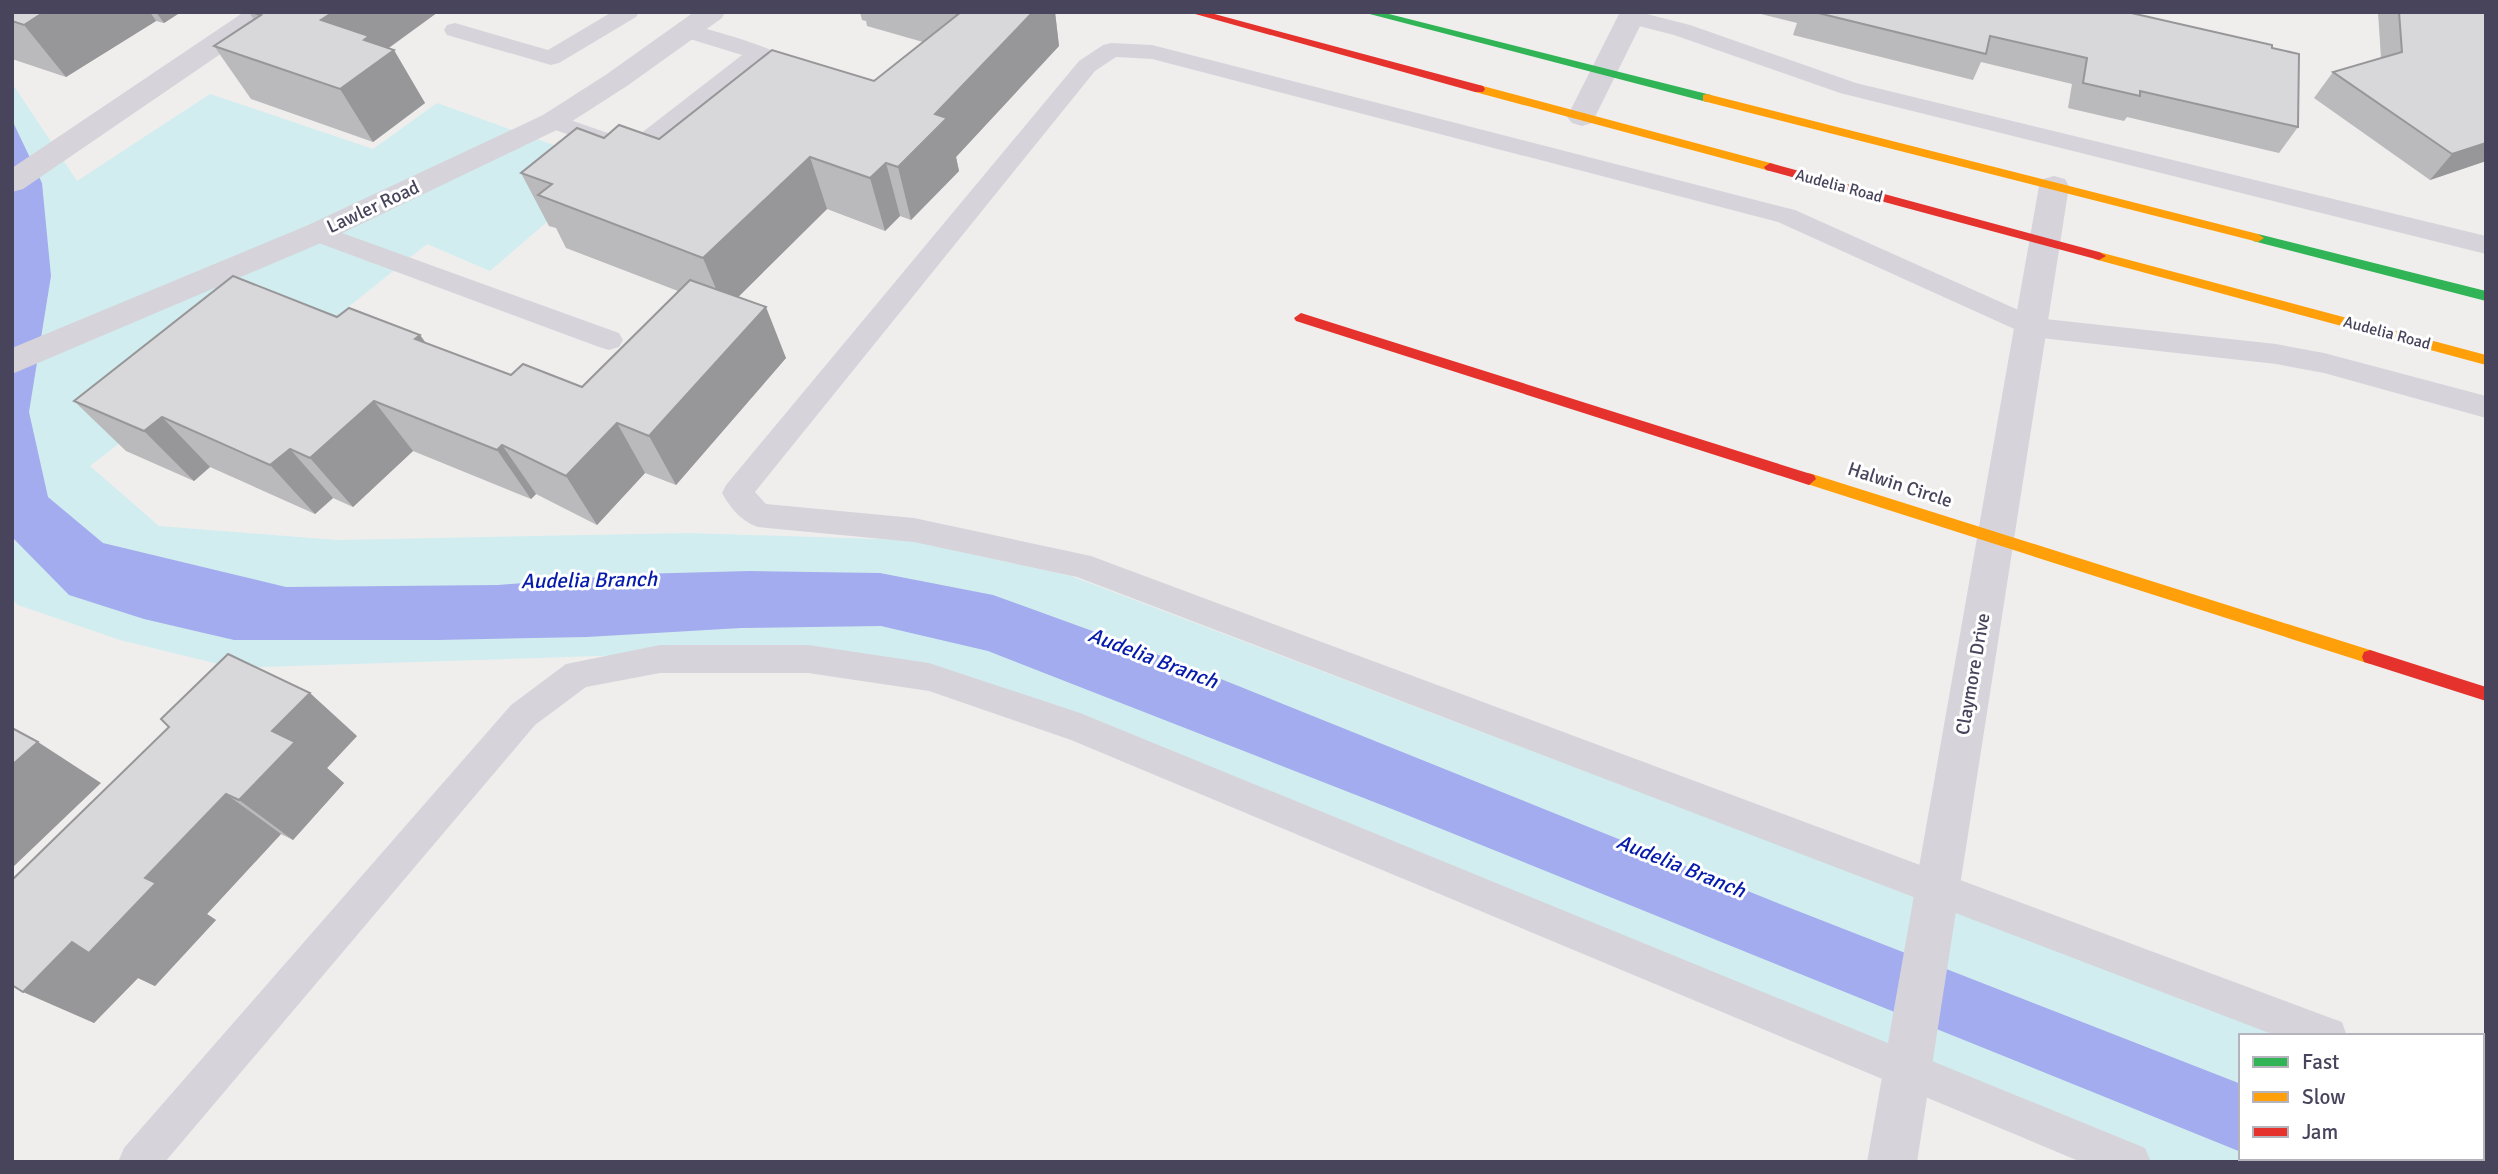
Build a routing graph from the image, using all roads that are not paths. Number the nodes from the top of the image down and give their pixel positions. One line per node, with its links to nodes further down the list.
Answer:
1 (263, 12): 14 (street)
2 (628, 12): 7 (lane)
3 (712, 12): 8 (street, Lawler Road)
4 (1193, 12): 12 (main road, Audelia Road)
5 (1367, 12): 11 (main road)
6 (1633, 15): 11 (street); 18 (lane)
7 (455, 30)
8 (688, 31): 9 (lane); 13 (street, Lawler Road)
9 (759, 54): 10 (lane); 13 (lane)
10 (796, 65)
11 (1604, 72): 12 (street); 15 (main road)
12 (1581, 117): 17 (main road, Audelia Road)
13 (553, 121): 16 (street, Lawler Road)
14 (12, 182)
15 (2054, 186): 17 (street, Claymore Drive); 19 (main road)
16 (317, 233): 22 (lane); 24 (street, Lawler Road)
17 (2046, 242): 21 (street, Claymore Drive); 23 (main road, Audelia Road)
18 (2486, 245)
19 (2486, 296)
20 (1301, 318): 26 (main road, Halwin Circle)
21 (2032, 327): 25 (lane); 26 (street, Claymore Drive); 28 (lane)
22 (609, 340)
23 (2486, 360)
24 (12, 362)
25 (2486, 407)
26 (1996, 538): 27 (main road, Halwin Circle); 28 (street, Claymore Drive)
27 (2486, 694)
28 (1937, 888): 29 (lane); 30 (street, Claymore Drive)
29 (2323, 1034)
30 (1910, 1055): 31 (lane); 32 (street, Claymore Drive); 33 (lane)
31 (138, 1162)
32 (1892, 1162)
33 (2131, 1162)

